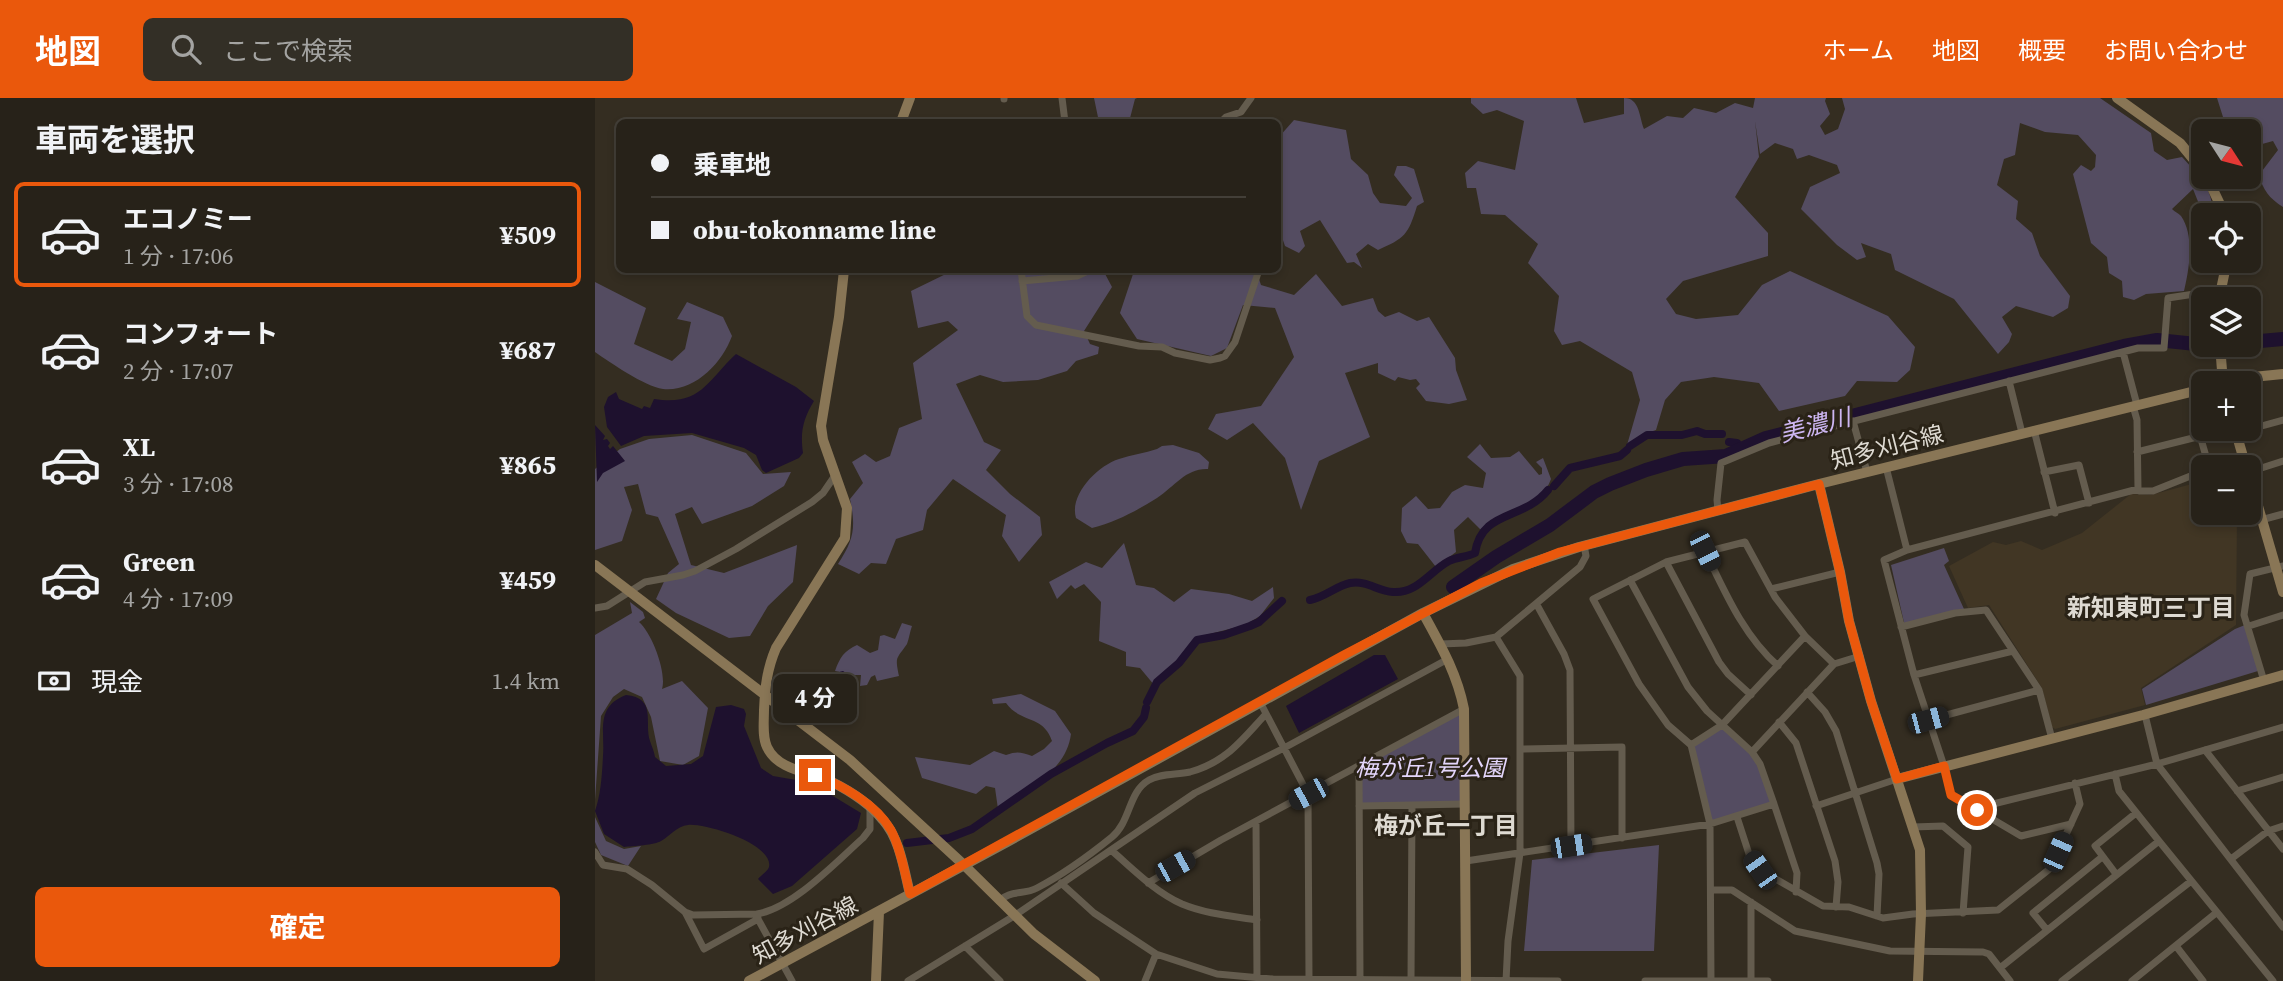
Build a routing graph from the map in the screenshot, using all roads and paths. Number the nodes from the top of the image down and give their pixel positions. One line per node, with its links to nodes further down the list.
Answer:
1 (910, 98): 5 (street)
2 (1062, 98): 6 (street)
3 (1251, 98): 7 (street)
4 (2117, 98): 8 (street)
5 (902, 119)
6 (1065, 119)
7 (1224, 119)
8 (2191, 157)
9 (843, 273): 33 (street)
10 (1021, 273): 13 (street)
11 (1084, 273): 13 (street)
12 (1258, 273): 13 (street)
13 (1022, 281)
14 (2191, 295): 15 (street)
15 (2123, 352): 18 (street); 20 (street)
16 (2283, 374): 17 (street)
17 (2261, 376)
18 (2009, 382): 22 (street); 25 (street)
19 (2191, 392): 20 (street, 知多刈谷線)
20 (2135, 405): 24 (street, 知多刈谷線); 26 (street)
21 (2283, 420): 23 (street)
22 (1853, 421): 31 (street); 38 (street)
23 (2261, 425)
24 (2034, 430): 25 (street, 知多刈谷線); 32 (street)
25 (2022, 433): 29 (street, 知多刈谷線)
26 (2137, 452): 27 (street); 36 (street)
27 (2205, 455)
28 (2283, 461): 30 (street)
29 (1887, 467): 31 (street, 知多刈谷線); 44 (street)
30 (2261, 467)
31 (1867, 472): 35 (street, 知多刈谷線)
32 (2044, 472): 37 (street); 39 (street)
33 (836, 474): 53 (street); 70 (street)
34 (2191, 477): 36 (street)
35 (1819, 484): 38 (street, 知多刈谷線); 48 (street)
36 (2138, 489): 37 (street)
37 (2089, 503): 39 (street)
38 (1719, 510): 42 (street, 知多刈谷線)
39 (2055, 513): 44 (street)
40 (2283, 514): 41 (street)
41 (2261, 520): 47 (street)
42 (1584, 545): 52 (street); 54 (street, 知多刈谷線)
43 (1705, 551): 45 (street); 50 (street); 65 (street)
44 (1907, 551): 57 (street)
45 (1665, 562): 49 (street); 72 (street)
46 (595, 565): 70 (street)
47 (2279, 567): 51 (street); 56 (street)
48 (1840, 572): 50 (street); 62 (street)
49 (1630, 580): 79 (street); 82 (street)
50 (1771, 589): 58 (street)
51 (2283, 592)
52 (1537, 605): 59 (street); 84 (street)
53 (595, 608)
54 (1423, 613): 60 (street); 73 (street, 知多刈谷線)
55 (2283, 615): 56 (street)
56 (2249, 626): 68 (street)
57 (1901, 627): 61 (street); 67 (street)
58 (1805, 636): 64 (street); 65 (street)
59 (1496, 637): 60 (street); 85 (street)
60 (1441, 644): 63 (street)
61 (2013, 651): 67 (street); 69 (street)
62 (1860, 656): 64 (street); 95 (street)
63 (1448, 659): 74 (street); 83 (street)
64 (1834, 664): 71 (street)
65 (1778, 666): 72 (street)
66 (2283, 675): 68 (street)
67 (1914, 676): 77 (street)
68 (2264, 681): 76 (street)
69 (2039, 690): 77 (street); 81 (street)
70 (764, 692): 105 (street); 125 (street)
71 (1807, 692): 78 (street); 98 (street)
72 (1751, 695): 79 (street)
73 (1259, 702): 75 (street); 88 (street, 知多刈谷線)
74 (1464, 709): 90 (street); 100 (street)
75 (1265, 715): 83 (street); 93 (street)
76 (2145, 715): 81 (street); 89 (street)
77 (1928, 720): 91 (street)
78 (1779, 722): 87 (street); 104 (street)
79 (1722, 726): 82 (street); 87 (street)
80 (2283, 727): 86 (street)
81 (2052, 739): 91 (street)
82 (1691, 745): 110 (street)
83 (1284, 748): 99 (street); 119 (street)
84 (1571, 748): 85 (street); 115 (street); 117 (street)
85 (1520, 749): 121 (street)
86 (2206, 750): 89 (street); 97 (street)
87 (1752, 752): 101 (street)
88 (1150, 763): 93 (street); 125 (street, 知多刈谷線)
89 (2157, 764): 92 (street); 123 (street)
90 (1359, 766): 99 (street); 103 (street)
91 (1944, 766): 95 (street); 106 (street)
92 (2115, 774): 96 (street); 107 (street)
93 (1156, 776): 133 (street)
94 (2283, 777): 97 (street)
95 (1897, 779): 98 (street); 113 (street)
96 (2075, 783): 106 (street); 111 (street)
97 (2237, 791): 114 (street)
98 (1856, 793): 104 (street); 143 (street)
99 (1308, 794): 109 (street); 157 (street)
100 (1465, 804): 102 (street); 124 (street)
101 (1774, 804): 108 (street); 131 (street)
102 (1412, 805): 103 (street); 158 (street)
103 (1359, 806): 154 (street)
104 (1816, 806): 135 (street)
105 (870, 808): 132 (street); 141 (street)
106 (1977, 810): 111 (street)
107 (2136, 813): 116 (street); 122 (street)
108 (1737, 817): 110 (street); 131 (street)
109 (1256, 822): 129 (street); 144 (street)
110 (1710, 824): 115 (street); 130 (street)
111 (2071, 824): 138 (street)
112 (2283, 826): 114 (street)
113 (1913, 827): 138 (street); 140 (street)
114 (2268, 831): 118 (street); 123 (street)
115 (1622, 838): 117 (street)
116 (2159, 841): 126 (street); 127 (street)
117 (1571, 846): 121 (street)
118 (2283, 849)
119 (1111, 850): 128 (street); 129 (street)
120 (595, 852): 136 (street)
121 (1520, 853): 124 (street); 167 (street)
122 (2102, 857): 126 (street); 146 (street)
123 (2231, 859): 145 (street)
124 (1466, 861): 166 (street)
125 (964, 865): 132 (street, 知多刈谷線); 133 (street)
126 (2116, 874): 146 (street)
127 (2190, 882): 139 (street); 174 (street)
128 (1061, 883): 142 (street); 150 (street)
129 (1148, 883): 144 (street)
130 (1711, 890): 134 (street); 170 (street)
131 (1796, 892): 135 (street)
132 (910, 894): 137 (street, 知多刈谷線)
133 (999, 901): 142 (street)
134 (1751, 902): 149 (street); 155 (street)
135 (1836, 907): 143 (street)
136 (685, 912): 141 (street); 141 (street)
137 (879, 912): 151 (street, 知多刈谷線); 162 (street)
138 (1963, 913): 140 (street)
139 (2216, 913): 148 (street); 176 (street)
140 (1921, 914): 143 (street); 149 (street)
141 (757, 916): 151 (street)
142 (1014, 916): 147 (street); 164 (street)
143 (1877, 916)
144 (1257, 920): 153 (street)
145 (2283, 927)
146 (2047, 930): 152 (street)
147 (965, 946): 156 (street); 163 (street)
148 (2176, 946): 159 (street); 175 (street)
149 (1919, 950): 152 (street); 172 (street)
150 (1156, 954): 153 (street); 165 (street)
151 (782, 963): 160 (street, 知多刈谷線); 161 (street)
152 (2000, 968): 173 (street)
153 (1257, 978): 157 (street)
154 (1360, 979): 157 (street); 158 (street)
155 (1751, 979): 170 (street); 171 (street)
156 (998, 980)
157 (1309, 980)
158 (1411, 980): 166 (street)
159 (2134, 980)
160 (749, 981)
161 (792, 981)
162 (876, 981)
163 (908, 981)
164 (1095, 981)
165 (1145, 981)
166 (1466, 981): 167 (street)
167 (1506, 981): 168 (street)
168 (1557, 981)
169 (1645, 981): 170 (street)
170 (1711, 981)
171 (1768, 981)
172 (1918, 981)
173 (2010, 981)
174 (2062, 981)
175 (2203, 981)
176 (2273, 981)

